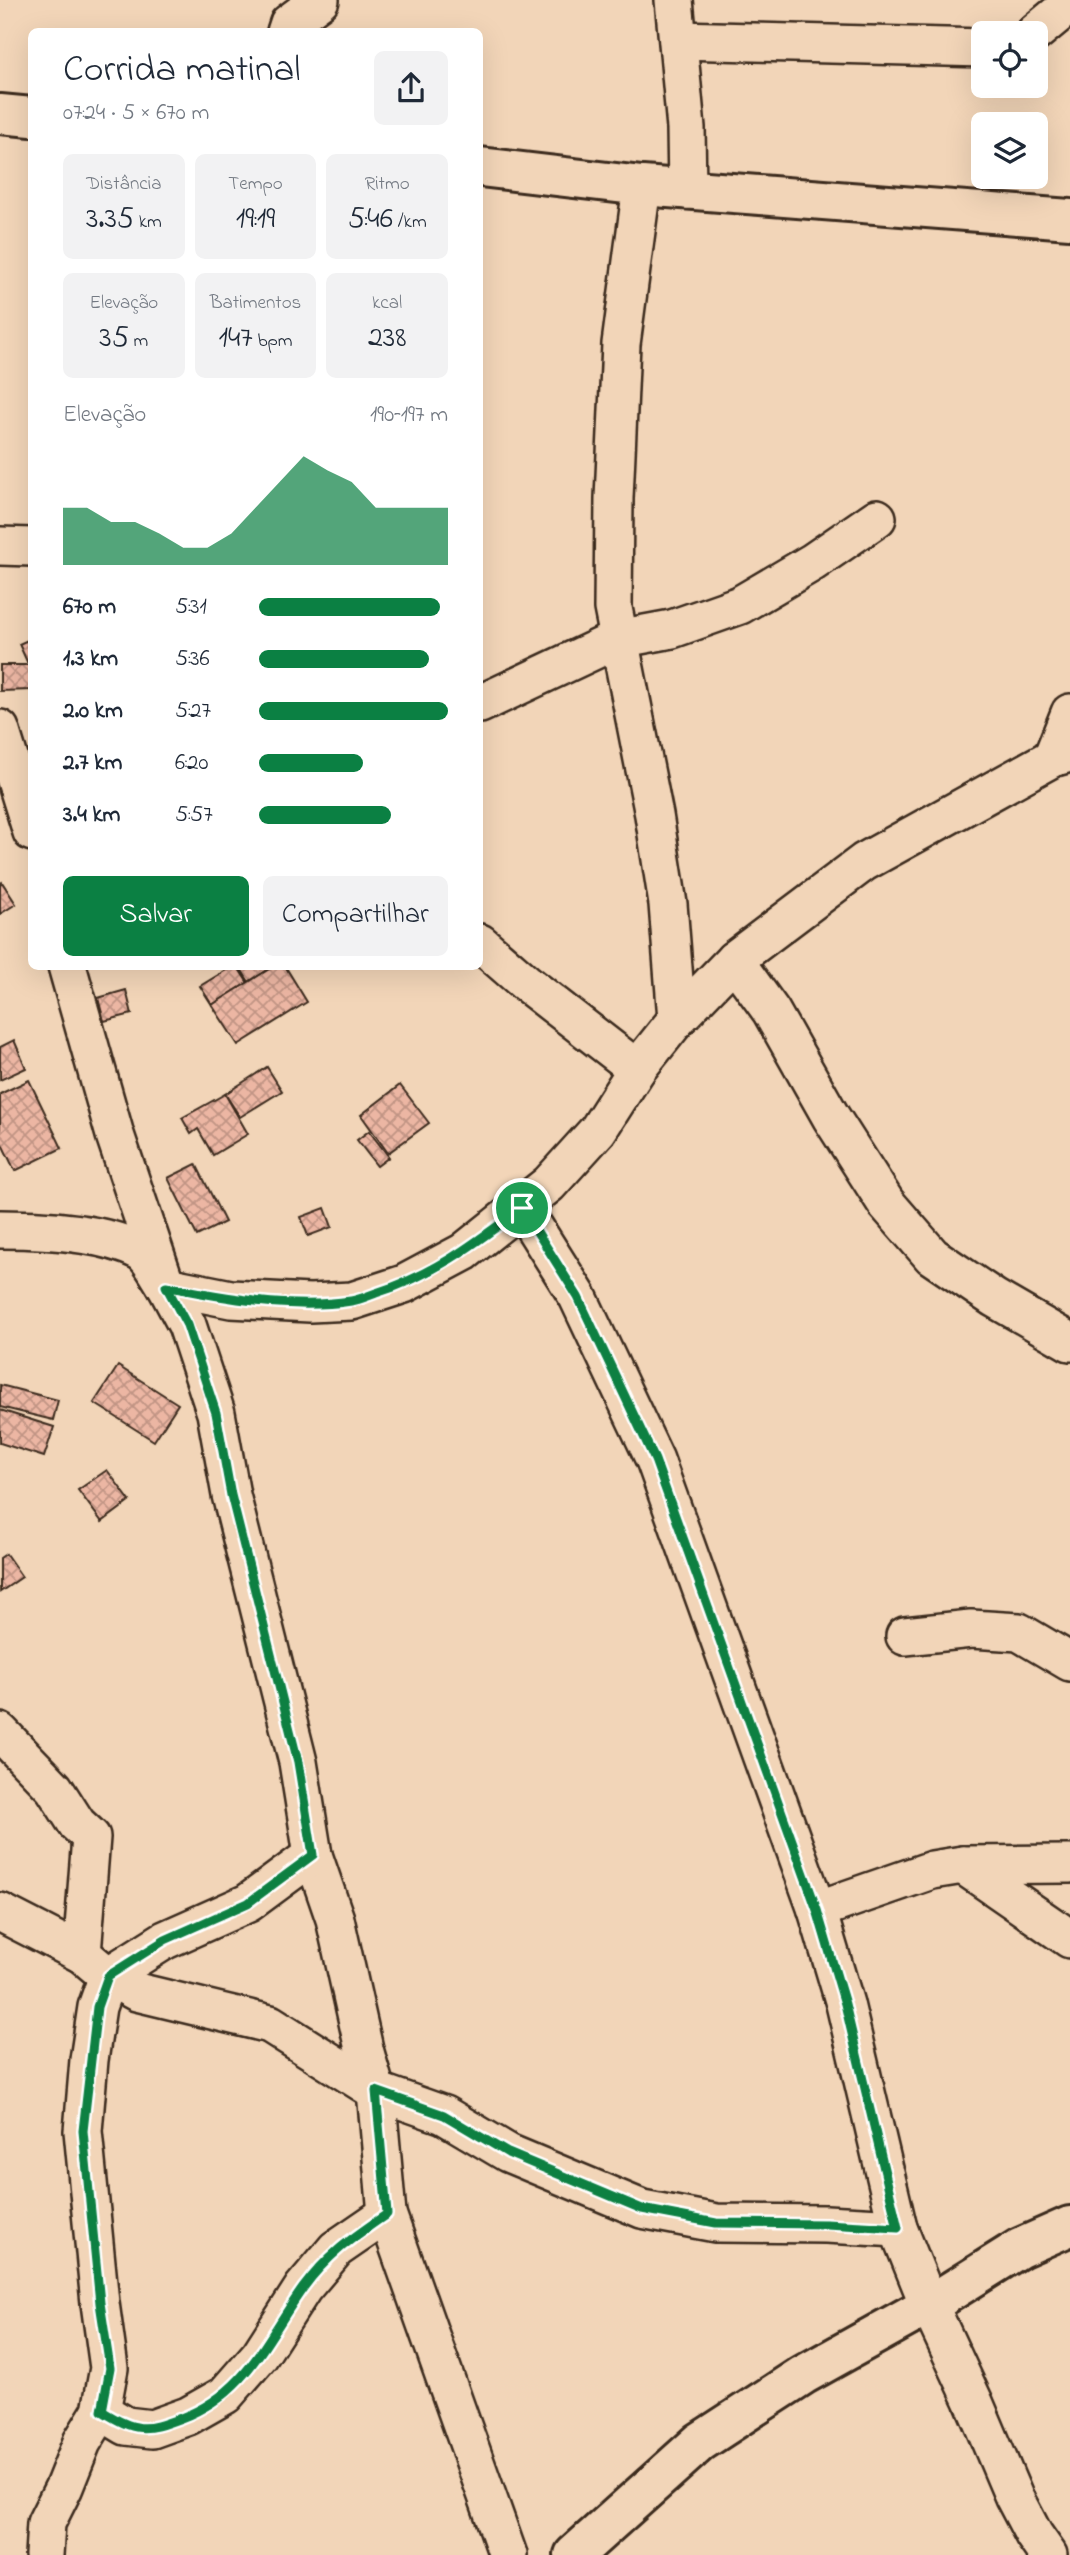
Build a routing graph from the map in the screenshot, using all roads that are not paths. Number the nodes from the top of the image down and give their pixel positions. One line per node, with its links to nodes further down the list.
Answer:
1 (320, 0): 4 (street)
2 (674, 0): 6 (street)
3 (1070, 4): 5 (street)
4 (285, 18)
5 (1048, 22)
6 (678, 40): 7 (street); 12 (street)
7 (971, 48)
8 (0, 114): 9 (street)
9 (28, 117)
10 (483, 167): 11 (street)
11 (642, 186): 12 (street); 17 (street)
12 (687, 190): 13 (street)
13 (1070, 219)
14 (877, 518): 17 (street)
15 (0, 546): 16 (street)
16 (28, 547)
17 (618, 639): 18 (street); 26 (street)
18 (483, 703)
19 (1070, 713): 21 (street)
20 (0, 729): 22 (street)
21 (1061, 756): 24 (street)
22 (28, 819)
23 (483, 946): 27 (street)
24 (734, 960): 26 (street); 31 (street)
25 (68, 970): 30 (street)
26 (677, 1019): 27 (street)
27 (637, 1069): 28 (street)
28 (522, 1208): 30 (street); 38 (street)
29 (0, 1229): 30 (street)
30 (166, 1286): 35 (street)
31 (1070, 1342)
32 (905, 1636): 33 (street)
33 (1070, 1662)
34 (0, 1732): 41 (street)
35 (313, 1855): 41 (street); 42 (street)
36 (1070, 1864): 37 (street)
37 (963, 1865): 38 (street); 40 (street)
38 (817, 1910): 44 (street)
39 (0, 1912): 41 (street)
40 (1070, 1939)
41 (95, 1965): 42 (street); 47 (street)
42 (376, 2091): 43 (street); 44 (street)
43 (387, 2214): 47 (street); 49 (street)
44 (898, 2228): 46 (street)
45 (1061, 2237): 46 (street)
46 (929, 2305): 50 (street); 51 (street)
47 (102, 2411): 48 (street)
48 (44, 2555)
49 (508, 2555)
50 (573, 2555)
51 (1048, 2555)

